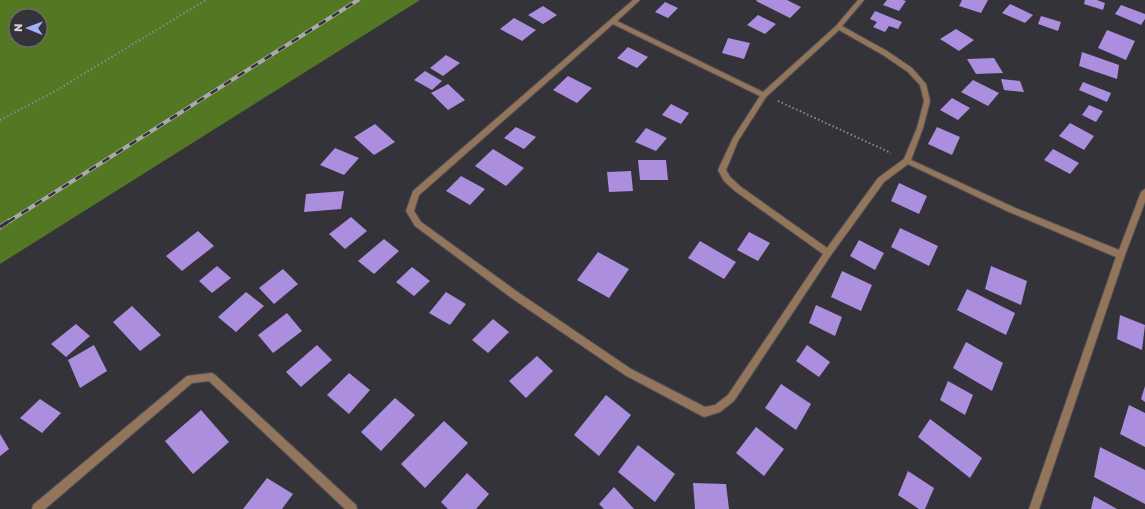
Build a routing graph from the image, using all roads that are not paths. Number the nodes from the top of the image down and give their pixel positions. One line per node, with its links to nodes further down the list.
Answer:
1 (637, 0): 3 (street)
2 (861, 0): 4 (street)
3 (612, 22): 5 (street); 8 (street)
4 (838, 27): 5 (street); 6 (street)
5 (764, 95): 8 (street)
6 (907, 161): 8 (street); 9 (street)
7 (1145, 192): 9 (street)
8 (828, 253)
9 (1121, 255): 12 (street)
10 (37, 509): 11 (street)
11 (352, 509)
12 (1034, 509)

